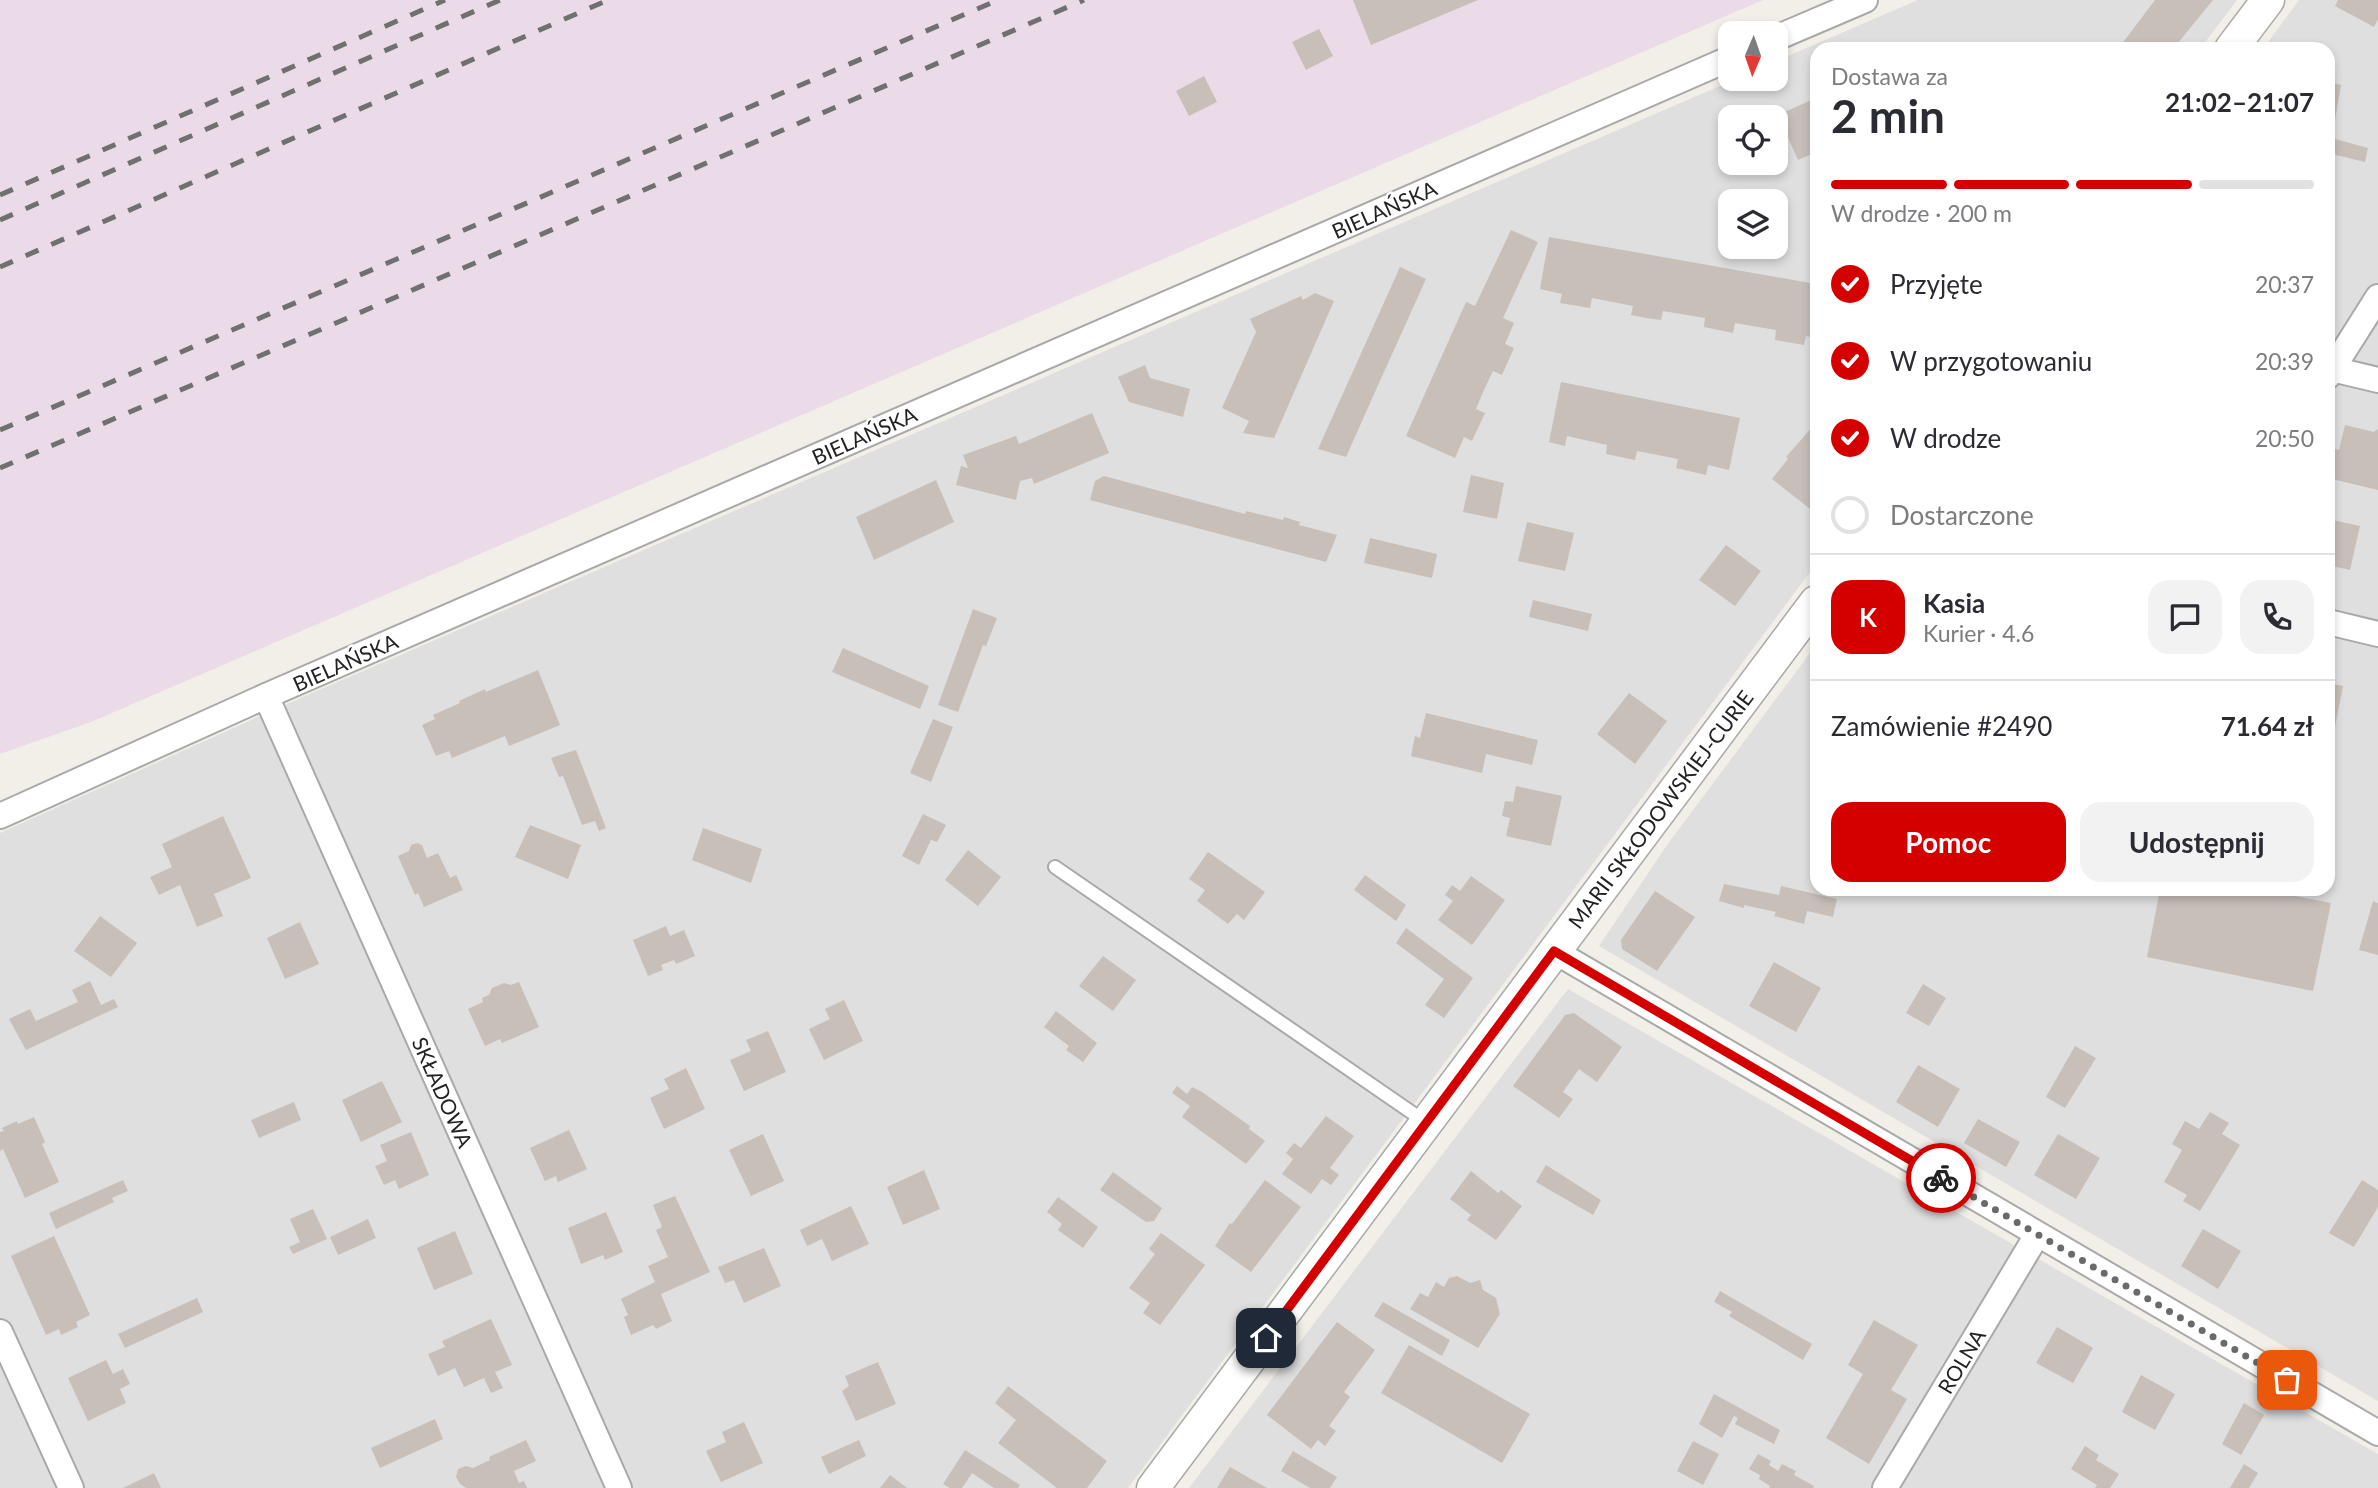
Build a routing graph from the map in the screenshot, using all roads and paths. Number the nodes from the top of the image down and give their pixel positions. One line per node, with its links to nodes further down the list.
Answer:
1 (1864, 0): 3 (street)
2 (2268, 0): 4 (street)
3 (1788, 33)
4 (2236, 42)
5 (1718, 64): 13 (street, BIELAŃSKA)
6 (2378, 297): 7 (street)
7 (2335, 365)
8 (2335, 374): 9 (street)
9 (2378, 380)
10 (1810, 610): 16 (street, MARII SKŁODOWSKIEJ-CURIE)
11 (2335, 624): 12 (street)
12 (2378, 634)
13 (267, 696): 14 (street, BIELAŃSKA); 22 (street, SKŁADOWA)
14 (0, 816)
15 (1055, 867): 17 (lane)
16 (1554, 951): 17 (street, MARII SKŁODOWSKIEJ-CURIE); 18 (street)
17 (1427, 1123): 23 (street, MARII SKŁODOWSKIEJ-CURIE)
18 (2037, 1235): 20 (street); 24 (street, ROLNA)
19 (0, 1332): 21 (street)
20 (2378, 1433)
21 (71, 1488)
22 (619, 1488)
23 (1153, 1488)
24 (1885, 1488)

